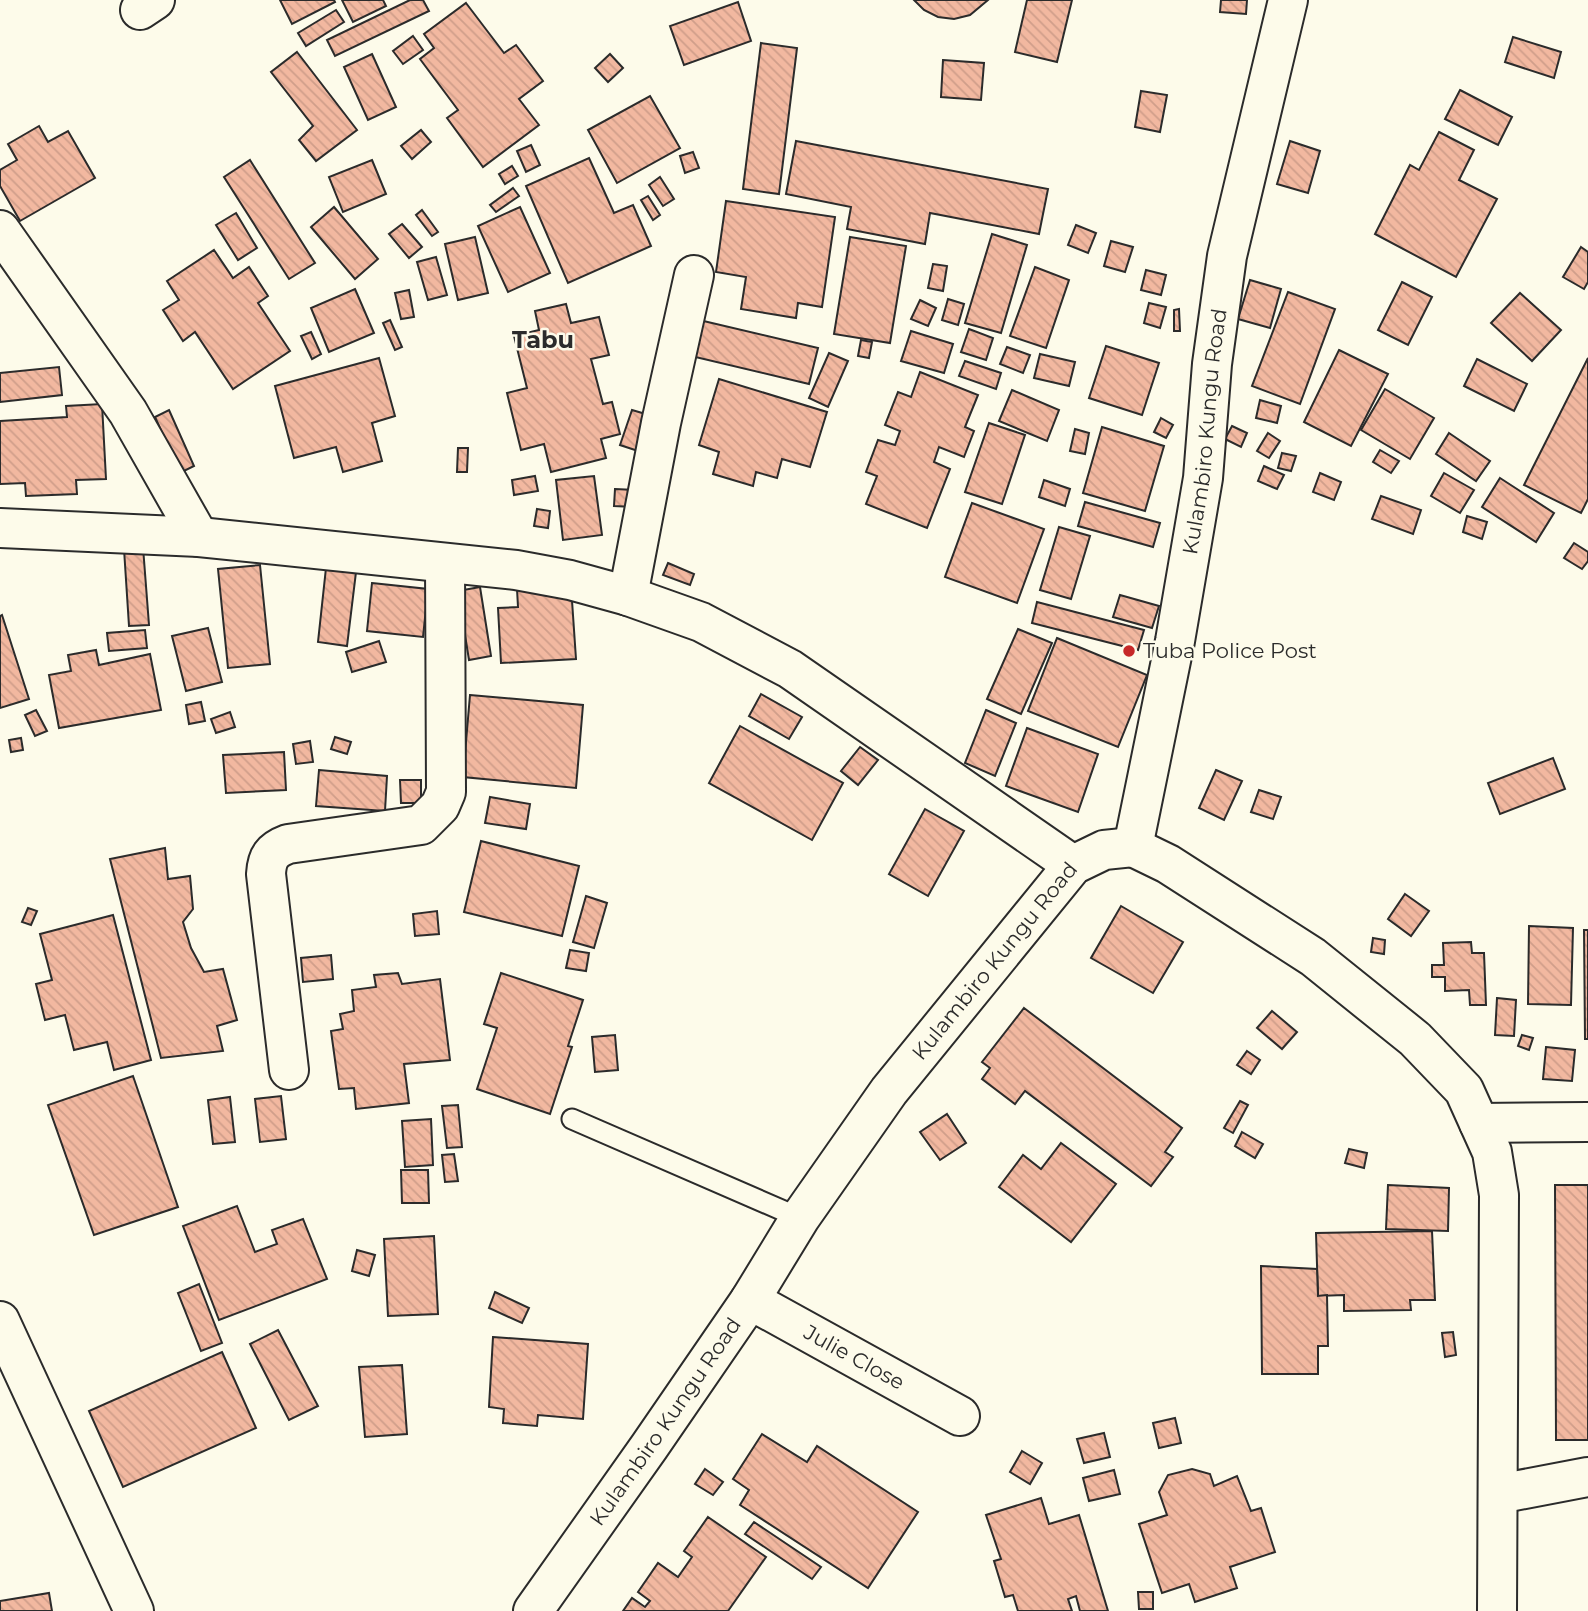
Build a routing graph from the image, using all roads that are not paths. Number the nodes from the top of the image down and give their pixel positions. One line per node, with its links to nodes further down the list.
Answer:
1 (1288, 0): 8 (street, Kulambiro Kungu Road)
2 (0, 230): 5 (street)
3 (694, 275): 7 (street)
4 (0, 528): 5 (street)
5 (199, 537): 6 (street)
6 (445, 563): 7 (street); 10 (street)
7 (628, 596): 9 (street)
8 (1133, 847): 9 (street, Kulambiro Kungu Road); 13 (street)
9 (1073, 865): 14 (street, Kulambiro Kungu Road)
10 (289, 1070)
11 (572, 1119): 14 (lane)
12 (1588, 1122): 13 (street)
13 (1479, 1123): 19 (street)
14 (800, 1218): 15 (street, Kulambiro Kungu Road)
15 (750, 1300): 17 (street, Julie Close); 21 (street, Kulambiro Kungu Road)
16 (0, 1321): 20 (street)
17 (960, 1416)
18 (1588, 1477): 19 (street)
19 (1498, 1494): 22 (street)
20 (134, 1611)
21 (533, 1611)
22 (1497, 1611)

